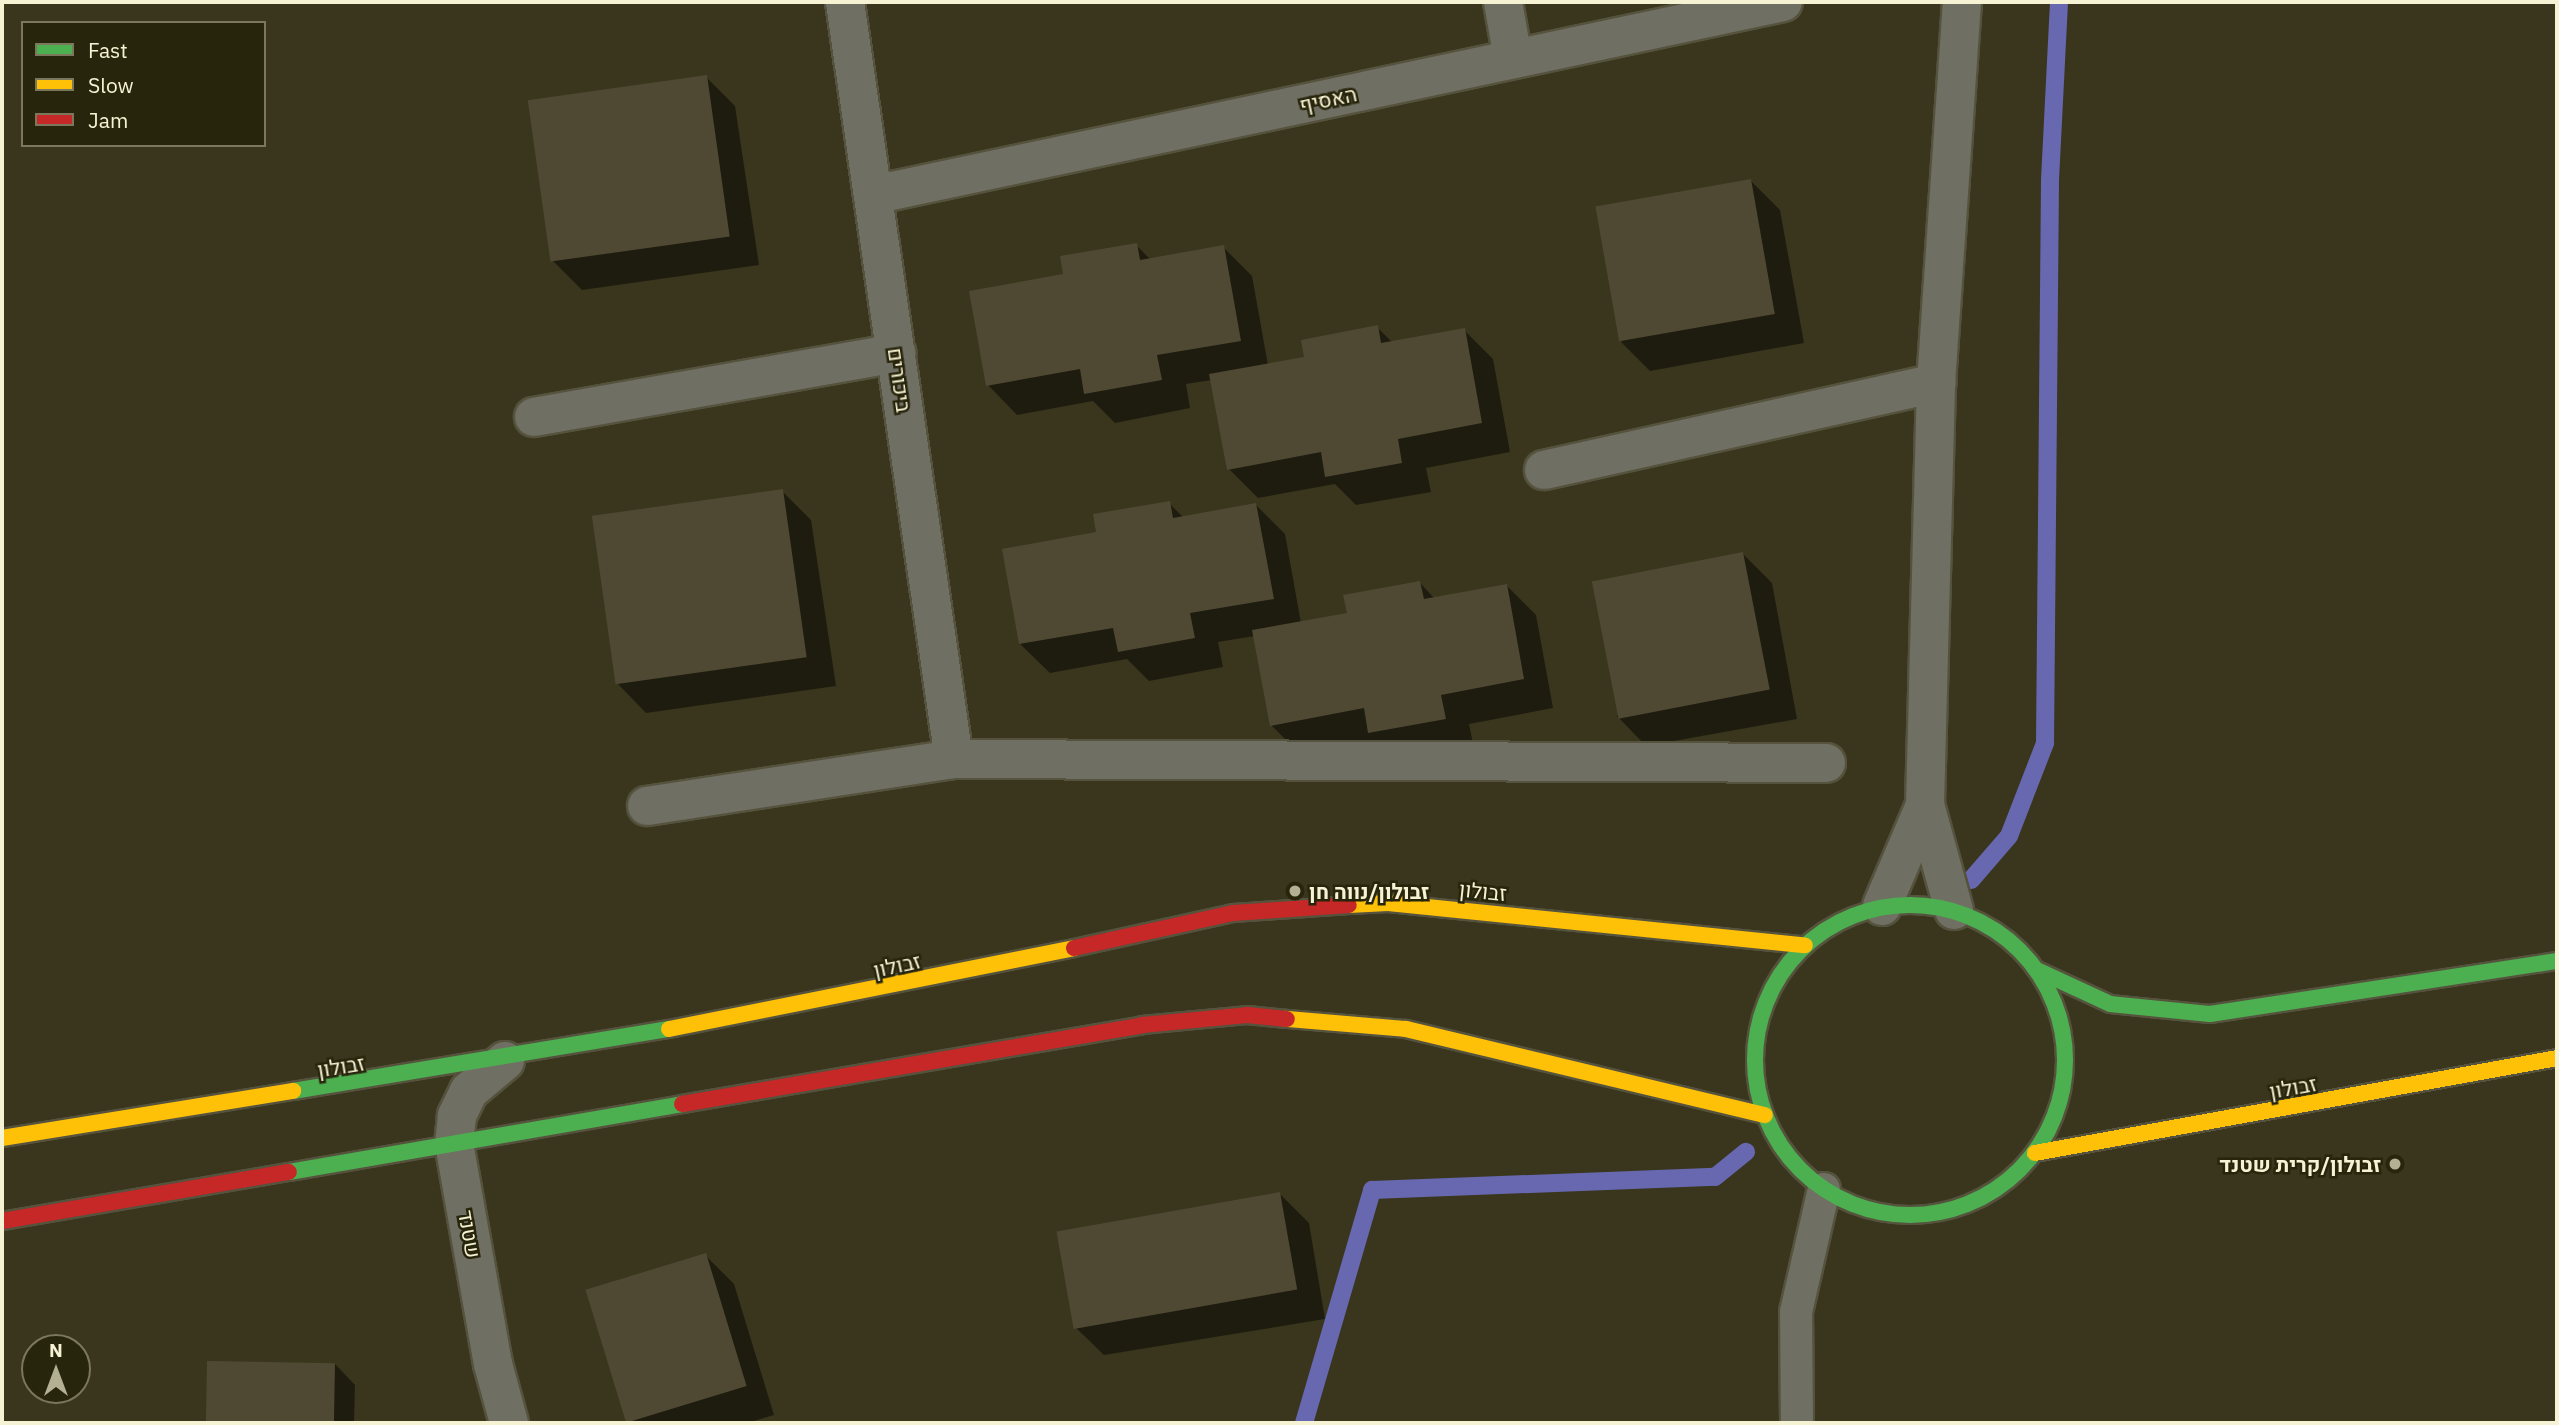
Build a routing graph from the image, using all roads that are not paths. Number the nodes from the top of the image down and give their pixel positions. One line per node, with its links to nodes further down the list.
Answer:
1 (845, 2): 6 (street, ביכורים)
2 (1503, 2): 5 (street)
3 (1783, 2): 5 (street, האסיף)
4 (1962, 2): 8 (street)
5 (1513, 59): 6 (street, האסיף)
6 (873, 195): 7 (street, ביכורים)
7 (896, 353): 9 (street); 11 (street, ביכורים)
8 (1936, 383): 10 (street); 13 (street)
9 (534, 417)
10 (1544, 470)
11 (954, 759): 12 (street); 14 (street)
12 (1826, 763)
13 (1925, 804): 15 (street); 16 (street)
14 (647, 806)
15 (1882, 906): 16 (main road); 17 (main road)
16 (1954, 910): 19 (main road)
17 (1805, 945): 21 (main road, זבולון); 22 (main road)
18 (2557, 961): 19 (main road)
19 (2039, 971): 25 (main road)
20 (2557, 1058): 25 (main road, זבולון)
21 (505, 1061): 23 (main road, זבולון); 24 (street, שטנד)
22 (1765, 1115): 24 (main road); 26 (main road)
23 (2, 1138)
24 (454, 1143): 27 (main road); 28 (street, שטנד)
25 (2035, 1153): 26 (main road)
26 (1824, 1189): 29 (lane)
27 (2, 1221)
28 (509, 1423)
29 (1797, 1423)

